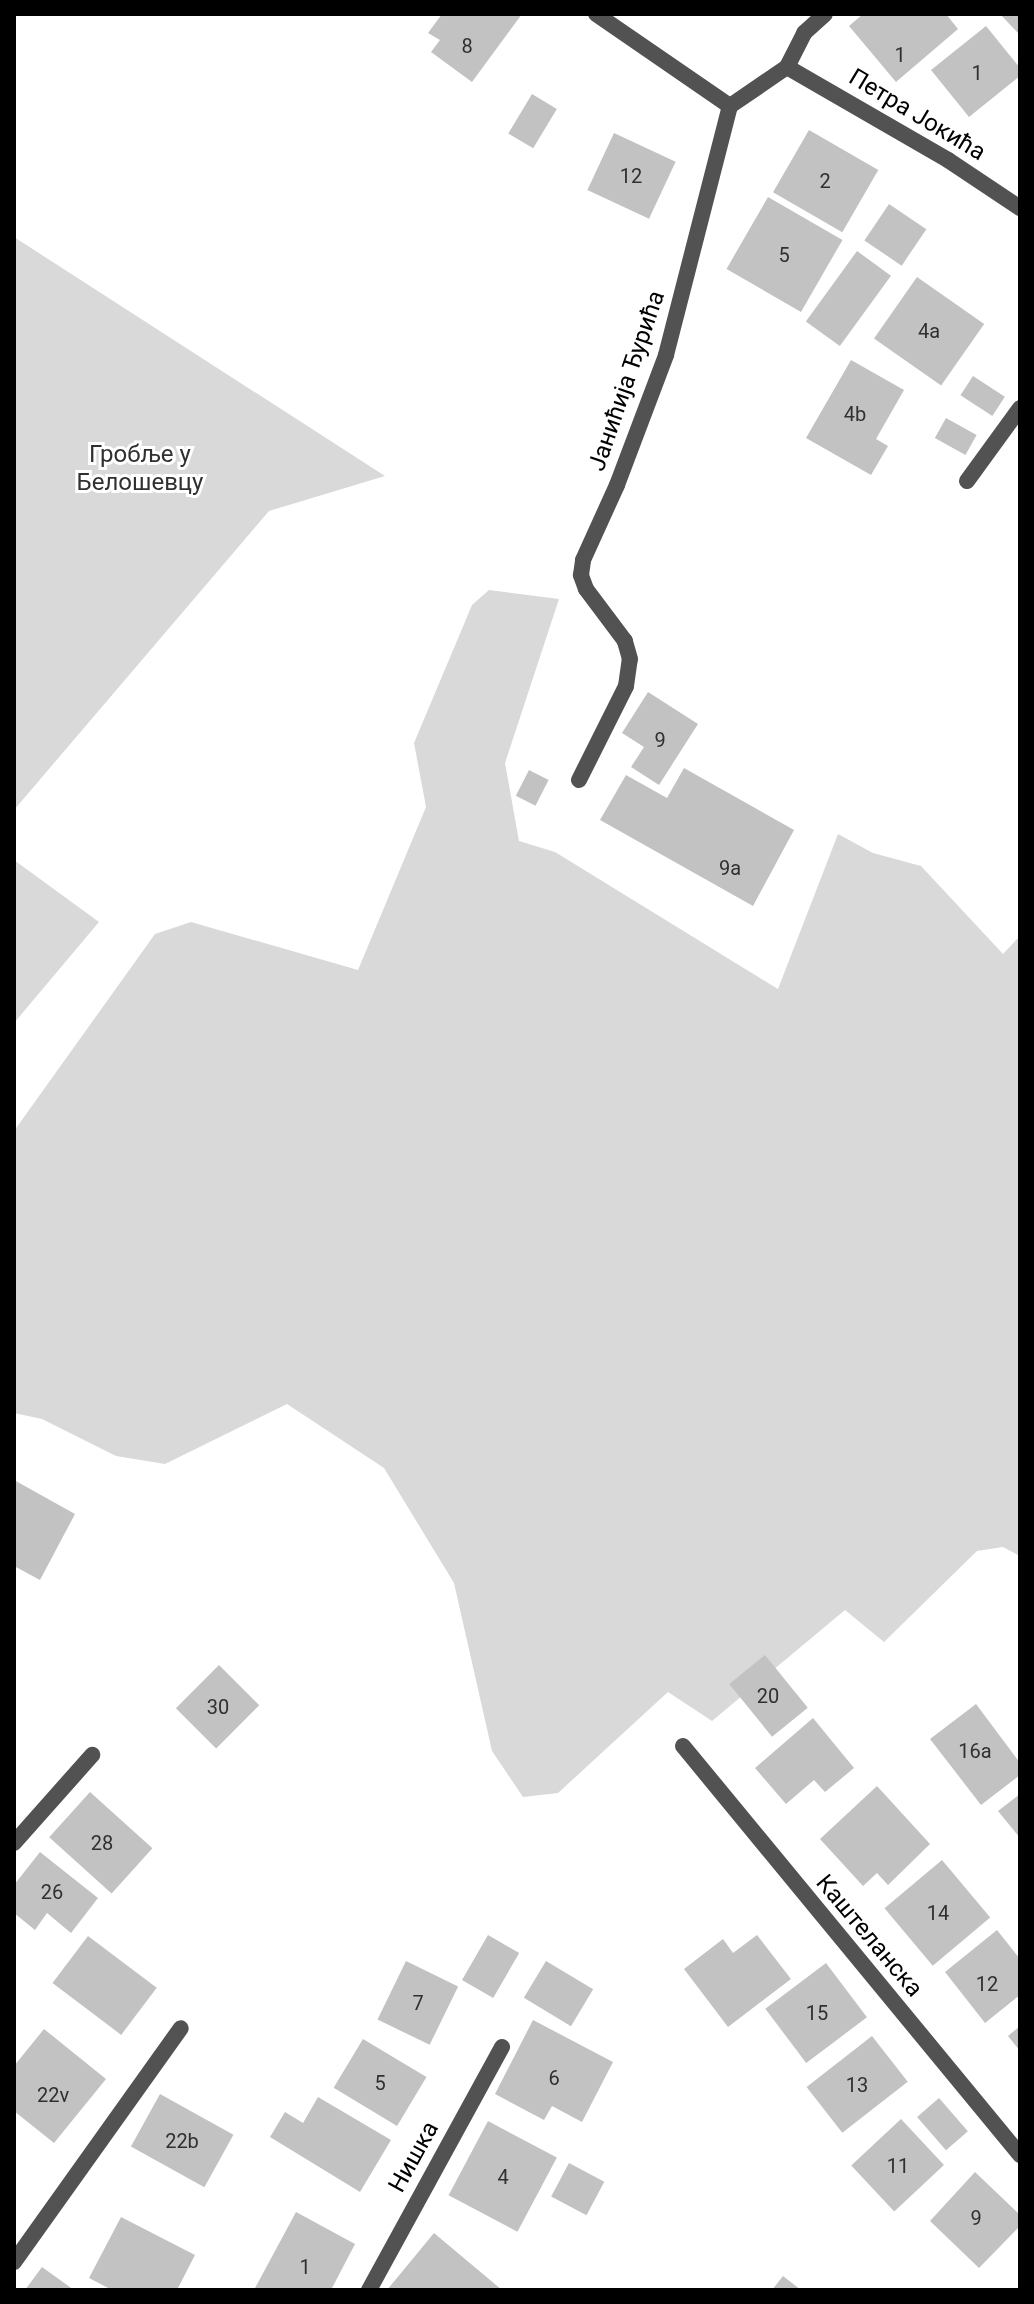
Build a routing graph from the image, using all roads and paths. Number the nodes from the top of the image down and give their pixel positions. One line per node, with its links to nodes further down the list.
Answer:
1 (596, 14): 4 (street)
2 (825, 14): 3 (street)
3 (787, 67): 4 (street); 5 (street, Петра Јокића)
4 (730, 106): 8 (street, Јанићија Ђурића)
5 (1020, 208)
6 (1020, 408): 7 (street)
7 (967, 481)
8 (579, 780)
9 (683, 1746): 14 (street, Каштеланска)
10 (92, 1755): 11 (street)
11 (14, 1843)
12 (181, 2028): 15 (street)
13 (502, 2047): 16 (street, Нишка)
14 (1020, 2155)
15 (14, 2262)
16 (369, 2290)

